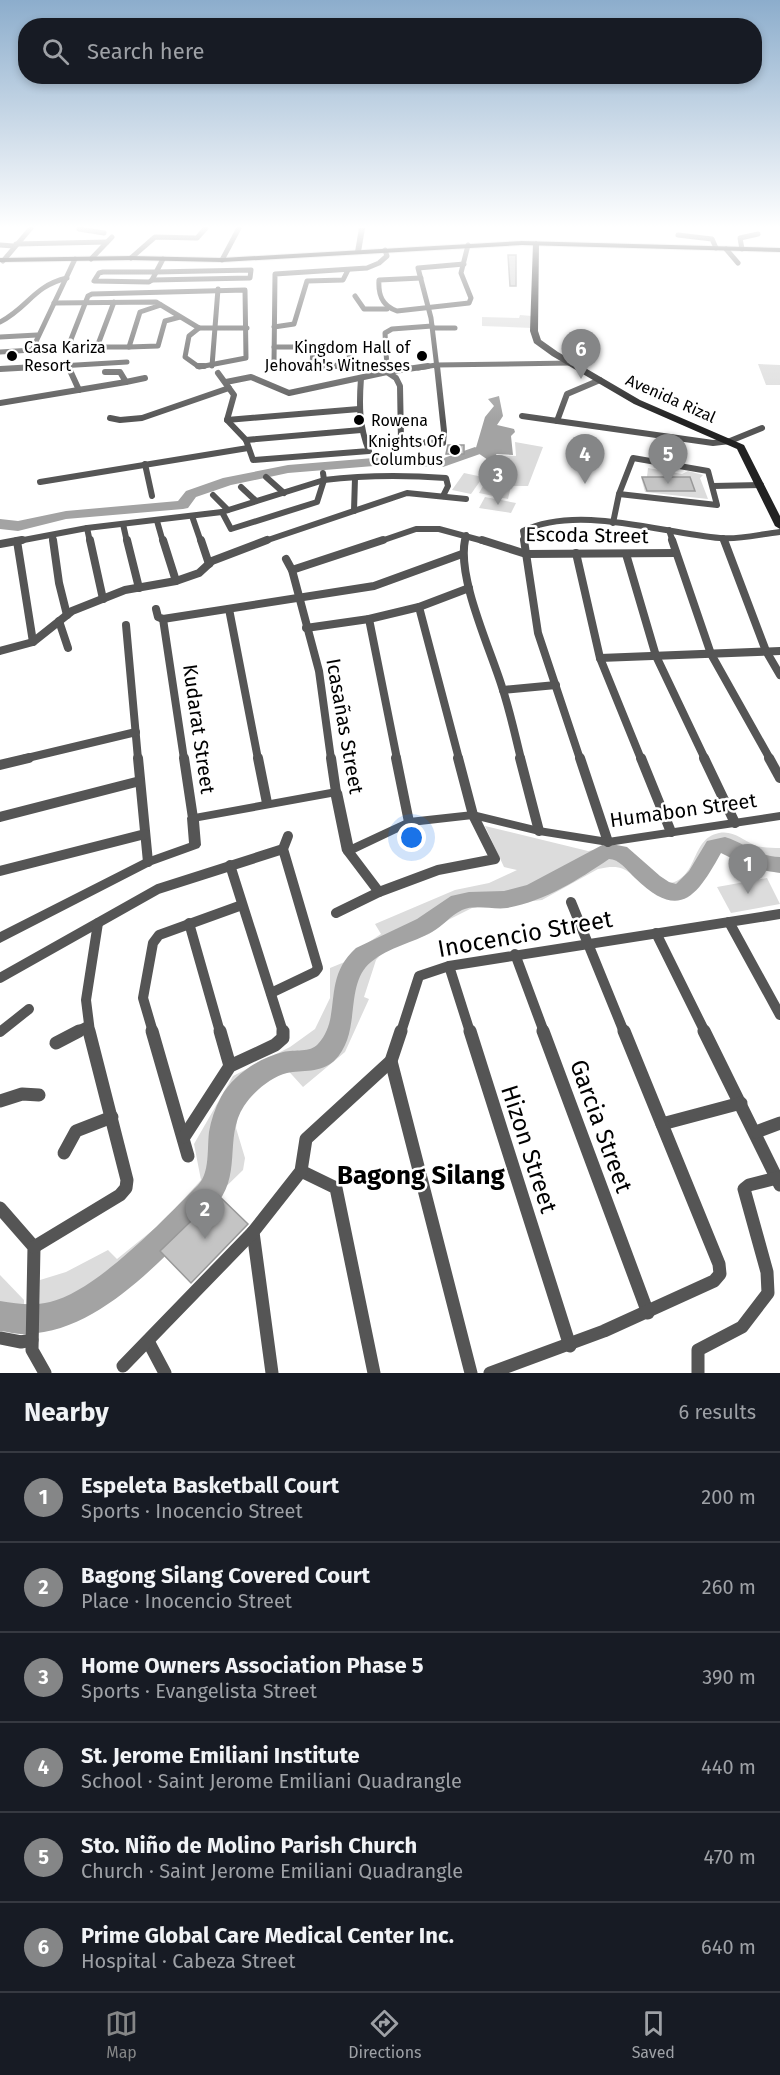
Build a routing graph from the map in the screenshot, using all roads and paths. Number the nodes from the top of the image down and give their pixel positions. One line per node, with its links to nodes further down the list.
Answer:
1 (37, 292): 20 (street)
2 (60, 292): 15 (street)
3 (145, 292): 13 (street)
4 (218, 292): 26 (street)
5 (245, 292): 25 (street)
6 (275, 292): 21 (street)
7 (304, 292): 21 (street)
8 (381, 292): 18 (street)
9 (425, 292): 17 (street)
10 (469, 292): 17 (street)
11 (535, 292): 38 (main road, Avenida Rizal)
12 (355, 296): 18 (street)
13 (86, 302): 14 (street); 15 (street); 29 (street)
14 (114, 302): 16 (street); 29 (street)
15 (54, 303): 27 (street)
16 (162, 305): 19 (street); 30 (street)
17 (429, 308): 18 (street); 22 (street)
18 (387, 309)
19 (180, 317): 24 (street); 30 (street)
20 (0, 322)
21 (274, 327): 31 (street)
22 (432, 327): 23 (street); 40 (street); 44 (street)
23 (455, 327)
24 (199, 328): 26 (street); 41 (street)
25 (247, 328): 26 (street); 41 (street)
26 (216, 329): 41 (street)
27 (37, 334): 28 (street); 34 (street)
28 (0, 337)
29 (97, 347): 30 (street)
30 (129, 347)
31 (274, 348): 32 (street); 37 (street)
32 (313, 348): 32 (street)
33 (49, 349): 34 (street)
34 (32, 350): 35 (street)
35 (0, 352)
36 (127, 362): 39 (street)
37 (274, 363)
38 (571, 363): 40 (street); 48 (main road, Avenida Rizal)
39 (67, 364): 42 (street); 51 (street)
40 (436, 365): 44 (street); 62 (street)
41 (212, 366)
42 (0, 369)
43 (105, 372): 49 (street)
44 (387, 372): 47 (street); 62 (street)
45 (218, 373): 50 (street)
46 (145, 378): 49 (street)
47 (361, 378): 50 (street); 53 (street)
48 (600, 380): 57 (street); 63 (main road, Avenida Rizal)
49 (126, 382): 51 (street)
50 (230, 389): 55 (street); 56 (street)
51 (79, 390): 52 (street)
52 (0, 403)
53 (359, 409): 56 (street); 59 (street)
54 (522, 416): 57 (street)
55 (110, 418)
56 (227, 420): 60 (street)
57 (557, 421): 63 (street)
58 (762, 428): 63 (street)
59 (361, 430): 60 (street); 61 (street)
60 (246, 440): 64 (street)
61 (366, 440): 62 (street); 65 (street)
62 (401, 441)
63 (730, 441): 72 (main road, Avenida Rizal)
64 (248, 448): 66 (street); 67 (street)
65 (369, 451): 66 (street)
66 (253, 460)
67 (145, 464): 71 (street); 78 (street)
68 (266, 477): 75 (street)
69 (323, 477): 70 (street); 75 (street); 82 (street)
70 (355, 478): 79 (street); 83 (street)
71 (40, 482)
72 (761, 485): 73 (street); 88 (main road, Avenida Rizal)
73 (713, 486): 76 (street); 76 (street)
74 (241, 487): 81 (street)
75 (284, 493): 81 (street)
76 (619, 494): 86 (street)
77 (213, 495): 82 (street)
78 (152, 496)
79 (443, 496): 80 (street); 83 (street)
80 (466, 499)
81 (256, 501): 82 (street)
82 (225, 511): 84 (street)
83 (354, 511): 103 (street)
84 (192, 516): 85 (street); 103 (street)
85 (157, 521): 87 (street); 105 (street)
86 (613, 523): 90 (street); 99 (street)
87 (123, 525): 89 (street); 106 (street)
88 (780, 526)
89 (87, 528): 92 (street); 109 (street)
90 (669, 530): 94 (street); 97 (street)
91 (780, 532): 94 (street)
92 (52, 535): 95 (street); 113 (street)
93 (466, 535): 98 (street); 99 (street, Escoda Street); 104 (street, Escoda Street)
94 (723, 538): 122 (street)
95 (17, 541): 96 (street); 119 (street)
96 (0, 544)
97 (676, 553): 101 (street, Escoda Street); 124 (street)
98 (462, 554): 107 (street); 108 (street)
99 (526, 554): 100 (street, Escoda Street); 128 (street)
100 (576, 554): 101 (street, Escoda Street); 126 (street)
101 (626, 554): 125 (street)
102 (286, 559): 104 (street, Icasañas Street)
103 (209, 564): 105 (street)
104 (292, 570): 108 (street, Icasañas Street)
105 (176, 581): 106 (street)
106 (139, 588): 109 (street)
107 (469, 588): 110 (street); 129 (street)
108 (298, 597): 112 (street); 118 (street, Icasañas Street)
109 (104, 599): 113 (street)
110 (419, 607): 115 (street); 136 (street)
111 (156, 609): 114 (street)
112 (229, 609): 114 (street); 135 (street)
113 (67, 615): 116 (street)
114 (163, 619): 139 (street, Kudarat Street)
115 (369, 619): 118 (street); 140 (street)
116 (59, 621): 119 (street); 120 (street)
117 (126, 626): 130 (street)
118 (306, 628): 134 (street, Icasañas Street)
119 (33, 642): 121 (street)
120 (68, 648)
121 (0, 651)
122 (765, 651): 123 (street); 124 (street); 127 (street)
123 (780, 651)
124 (711, 654): 125 (street); 132 (street)
125 (656, 656): 126 (street); 141 (street)
126 (600, 658): 143 (street)
127 (780, 675)
128 (555, 685): 129 (street); 146 (street)
129 (503, 690): 142 (street)
130 (136, 732): 131 (street); 133 (street)
131 (0, 765)
132 (780, 778)
133 (140, 781): 138 (street); 144 (street)
134 (336, 792): 135 (street); 148 (street, Icasañas Street)
135 (267, 803): 139 (street)
136 (472, 815): 140 (street, Humabon Street); 142 (street, Humabon Street); 152 (street)
137 (780, 816): 141 (street, Humabon Street)
138 (0, 817)
139 (193, 818): 149 (street, Kudarat Street)
140 (409, 822): 148 (street, Humabon Street)
141 (735, 823): 143 (street, Humabon Street)
142 (540, 831): 146 (street, Humabon Street)
143 (671, 832): 146 (street, Humabon Street)
144 (145, 834): 149 (street); 151 (street)
145 (288, 836): 147 (street)
146 (608, 842)
147 (284, 849): 150 (street); 166 (street)
148 (348, 851): 152 (street, Icasañas Street)
149 (148, 862): 161 (street)
150 (230, 866): 154 (street); 158 (street)
151 (0, 871)
152 (379, 892): 155 (street)
153 (571, 902): 162 (street)
154 (242, 905): 159 (street); 166 (street)
155 (336, 913)
156 (780, 914): 157 (street, Inocencio Street)
157 (729, 922): 160 (street, Inocencio Street); 168 (street)
158 (98, 923): 165 (street); 169 (street)
159 (189, 923): 173 (street); 181 (street)
160 (656, 933): 162 (street, Inocencio Street); 176 (street)
161 (0, 938)
162 (588, 943): 163 (street, Inocencio Street); 179 (street)
163 (515, 954): 164 (street, Inocencio Street); 189 (street, Garcia Street)
164 (449, 966): 172 (street, Inocencio Street); 193 (street, Hizon Street)
165 (0, 978)
166 (271, 993): 173 (street)
167 (29, 1008): 170 (street)
168 (780, 1016)
169 (88, 1026): 171 (street); 177 (street)
170 (0, 1032)
171 (56, 1043)
172 (391, 1061): 184 (street, Inocencio Street); 199 (street)
173 (230, 1066): 181 (street)
174 (39, 1095): 175 (street)
175 (0, 1101)
176 (741, 1103): 179 (street); 180 (street)
177 (112, 1117): 182 (street); 188 (street)
178 (780, 1123): 180 (street)
179 (662, 1124): 189 (street)
180 (756, 1132): 185 (street)
181 (183, 1137): 183 (street)
182 (64, 1153)
183 (188, 1156)
184 (302, 1171): 187 (street); 198 (street)
185 (778, 1181): 201 (street)
186 (0, 1208): 188 (street)
187 (253, 1232): 192 (street); 197 (street)
188 (34, 1247): 190 (street)
189 (648, 1313): 193 (street)
190 (32, 1336): 191 (street); 195 (street)
191 (0, 1338)
192 (148, 1341): 194 (street); 196 (street)
193 (570, 1346): 200 (street)
194 (123, 1366)
195 (45, 1373)
196 (165, 1373)
197 (272, 1373)
198 (374, 1373)
199 (471, 1373)
200 (490, 1373)
201 (698, 1373)

